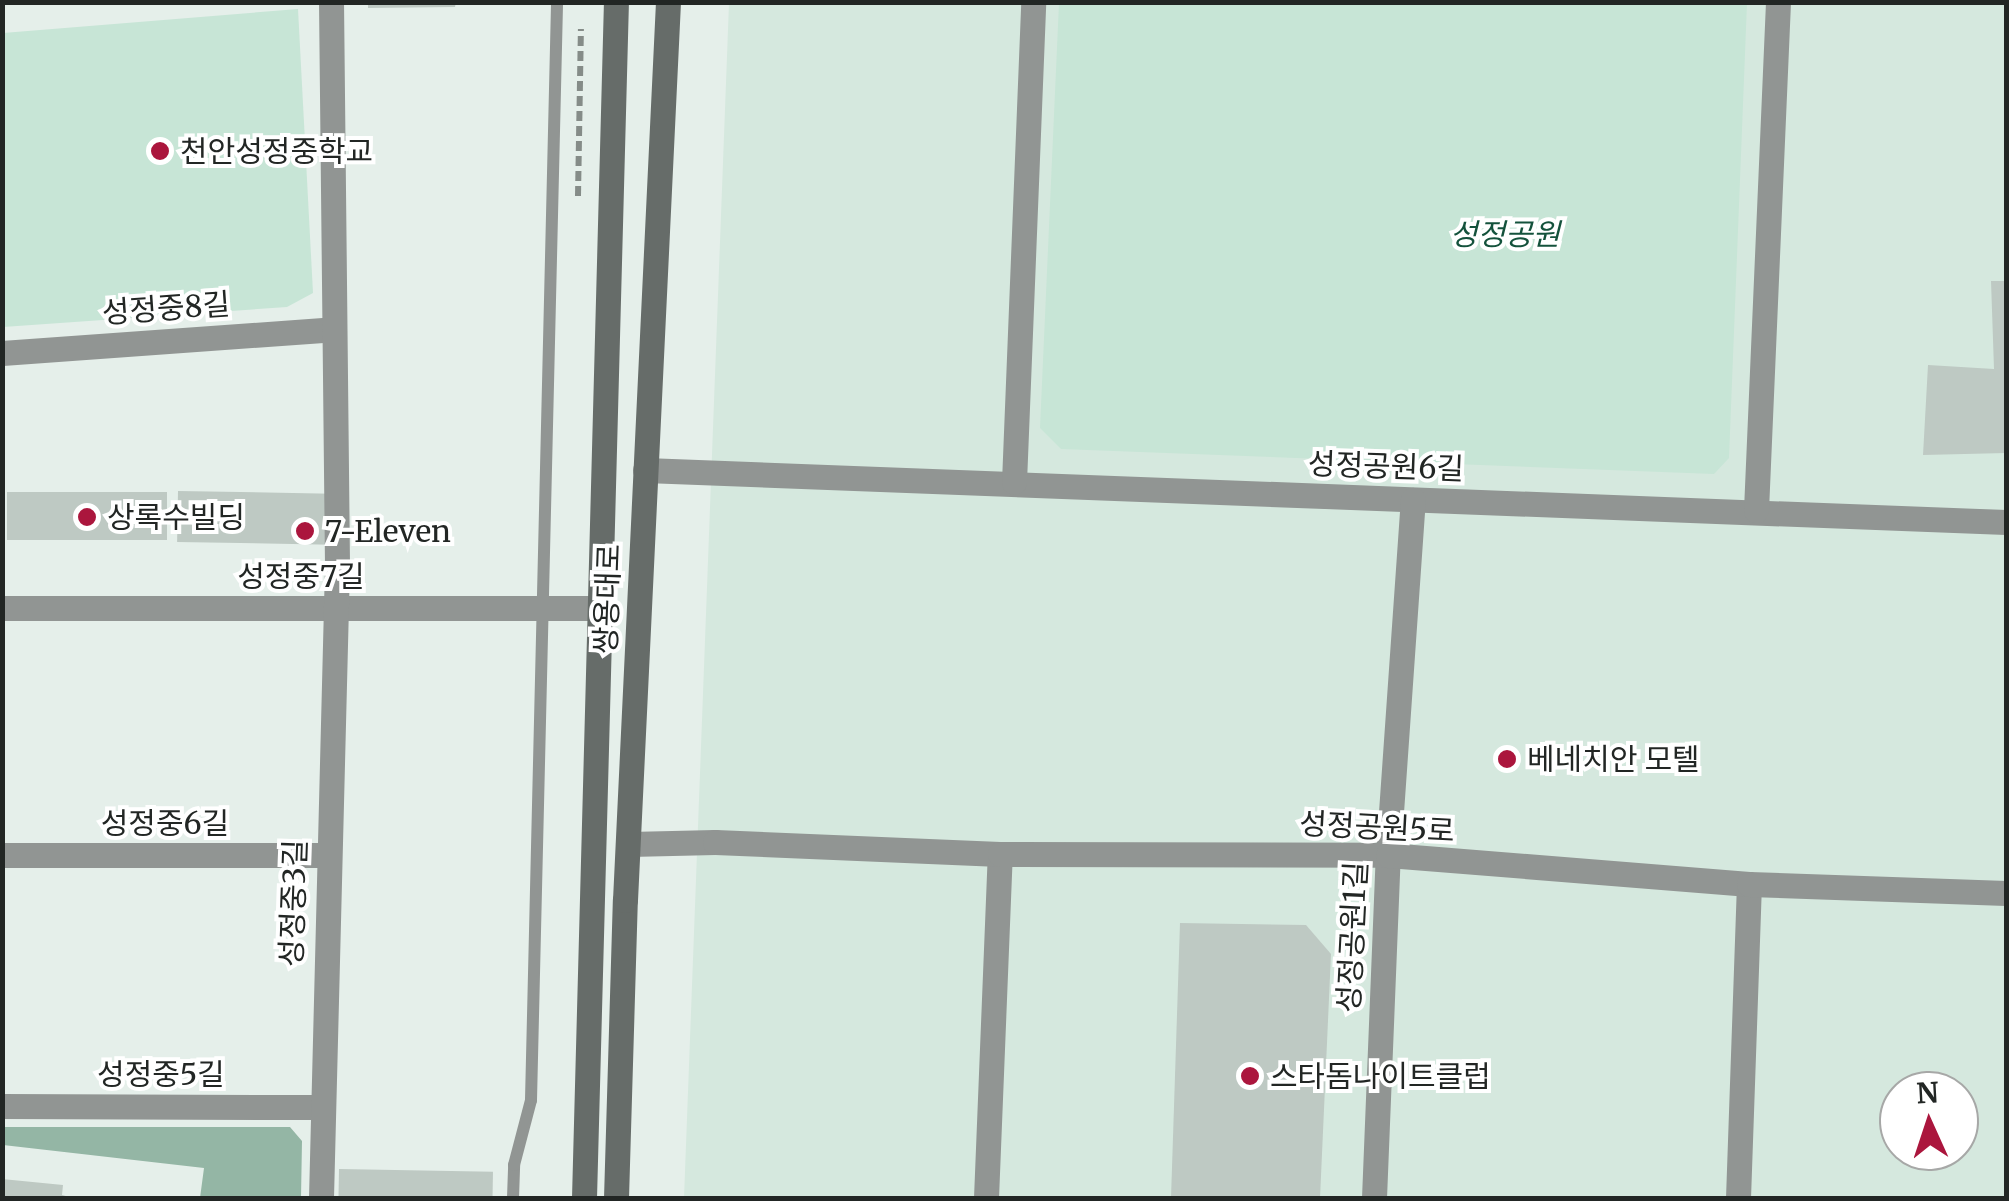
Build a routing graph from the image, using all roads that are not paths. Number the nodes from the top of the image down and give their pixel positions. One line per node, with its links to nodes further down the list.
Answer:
1 (331, 2): 7 (street, 성정중3길)
2 (557, 2): 15 (lane)
3 (616, 2): 16 (main road, 쌍용대로)
4 (668, 2): 9 (main road, 쌍용대로)
5 (1033, 2): 10 (street)
6 (1778, 2): 12 (street)
7 (333, 329): 8 (street, 성정중8길); 17 (street, 성정중3길)
8 (2, 353)
9 (645, 470): 10 (street, 성정공원6길); 18 (main road, 쌍용대로)
10 (1014, 482): 11 (street, 성정공원6길)
11 (1413, 500): 12 (street, 성정공원6길); 21 (street, 성정공원1길)
12 (1756, 510): 13 (street, 성정공원6길)
13 (2006, 522)
14 (2, 608): 17 (street, 성정중7길)
15 (544, 608): 16 (street, 성정중7길); 17 (street, 성정중7길); 28 (lane)
16 (600, 608): 29 (main road, 쌍용대로)
17 (334, 609): 22 (street, 성정중3길)
18 (629, 844): 19 (street, 성정공원5로); 30 (main road, 쌍용대로)
19 (1000, 854): 21 (street, 성정공원5로); 31 (street)
20 (2, 855): 22 (street, 성정중6길)
21 (1388, 855): 23 (street, 성정공원5로); 32 (street, 성정공원1길)
22 (327, 856): 26 (street, 성정중3길)
23 (1749, 884): 24 (street, 성정공원5로); 33 (street)
24 (2006, 893)
25 (2, 1106): 26 (street, 성정중5길)
26 (320, 1107): 27 (street, 성정중3길)
27 (320, 1198)
28 (513, 1198)
29 (584, 1198)
30 (616, 1198)
31 (986, 1198)
32 (1374, 1198)
33 (1738, 1198)

